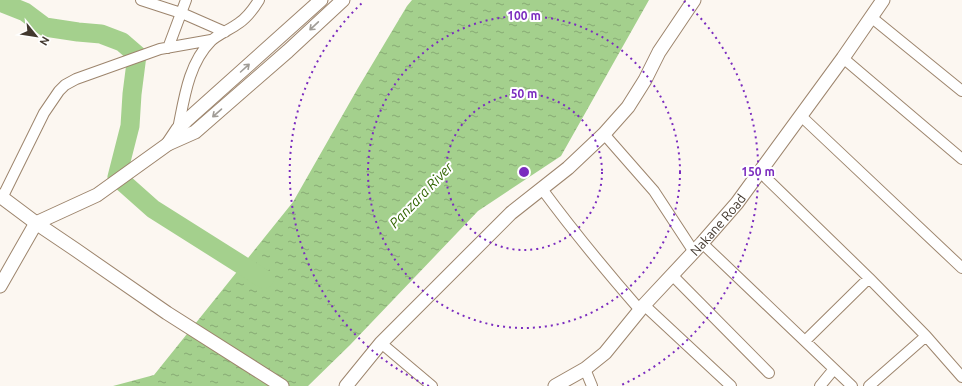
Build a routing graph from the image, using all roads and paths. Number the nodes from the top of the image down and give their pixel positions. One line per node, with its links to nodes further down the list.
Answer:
1 (141, 0): 8 (street)
2 (186, 0): 8 (street)
3 (259, 0): 10 (street)
4 (321, 0): 16 (street, one-way to 4)
5 (343, 0): 18 (street, one-way to 18)
6 (694, 0): 17 (street)
7 (883, 0): 9 (street, Nakane Road)
8 (181, 13): 10 (street); 12 (street)
9 (871, 17): 13 (street, Nakane Road); 14 (street)
10 (225, 32): 11 (street)
11 (212, 40): 12 (street); 16 (street)
12 (164, 49): 22 (street)
13 (843, 58): 15 (street, Nakane Road); 19 (street)
14 (962, 91)
15 (801, 116): 20 (street, Nakane Road); 25 (street)
16 (178, 129): 18 (street)
17 (604, 134): 21 (street); 24 (street)
18 (168, 144): 23 (street)
19 (962, 158)
20 (760, 172): 24 (street, Nakane Road); 27 (street)
21 (542, 189): 29 (street); 32 (street)
22 (1, 197): 23 (street)
23 (36, 223): 28 (street); 37 (street)
24 (698, 248): 26 (street, Nakane Road); 31 (street)
25 (962, 268)
26 (672, 275): 29 (street, Nakane Road); 35 (street)
27 (869, 278): 30 (street); 31 (street)
28 (0, 286)
29 (642, 308): 33 (street, Nakane Road); 42 (street)
30 (926, 336): 36 (street); 45 (street)
31 (805, 341): 34 (street)
32 (381, 343): 38 (street); 39 (street)
33 (585, 369): 40 (street, Nakane Road); 41 (street)
34 (834, 369): 43 (street); 44 (street)
35 (769, 373)
36 (962, 377)
37 (282, 386)
38 (346, 386)
39 (432, 386)
40 (554, 386)
41 (592, 386)
42 (731, 386)
43 (820, 386)
44 (852, 386)
45 (869, 386)

